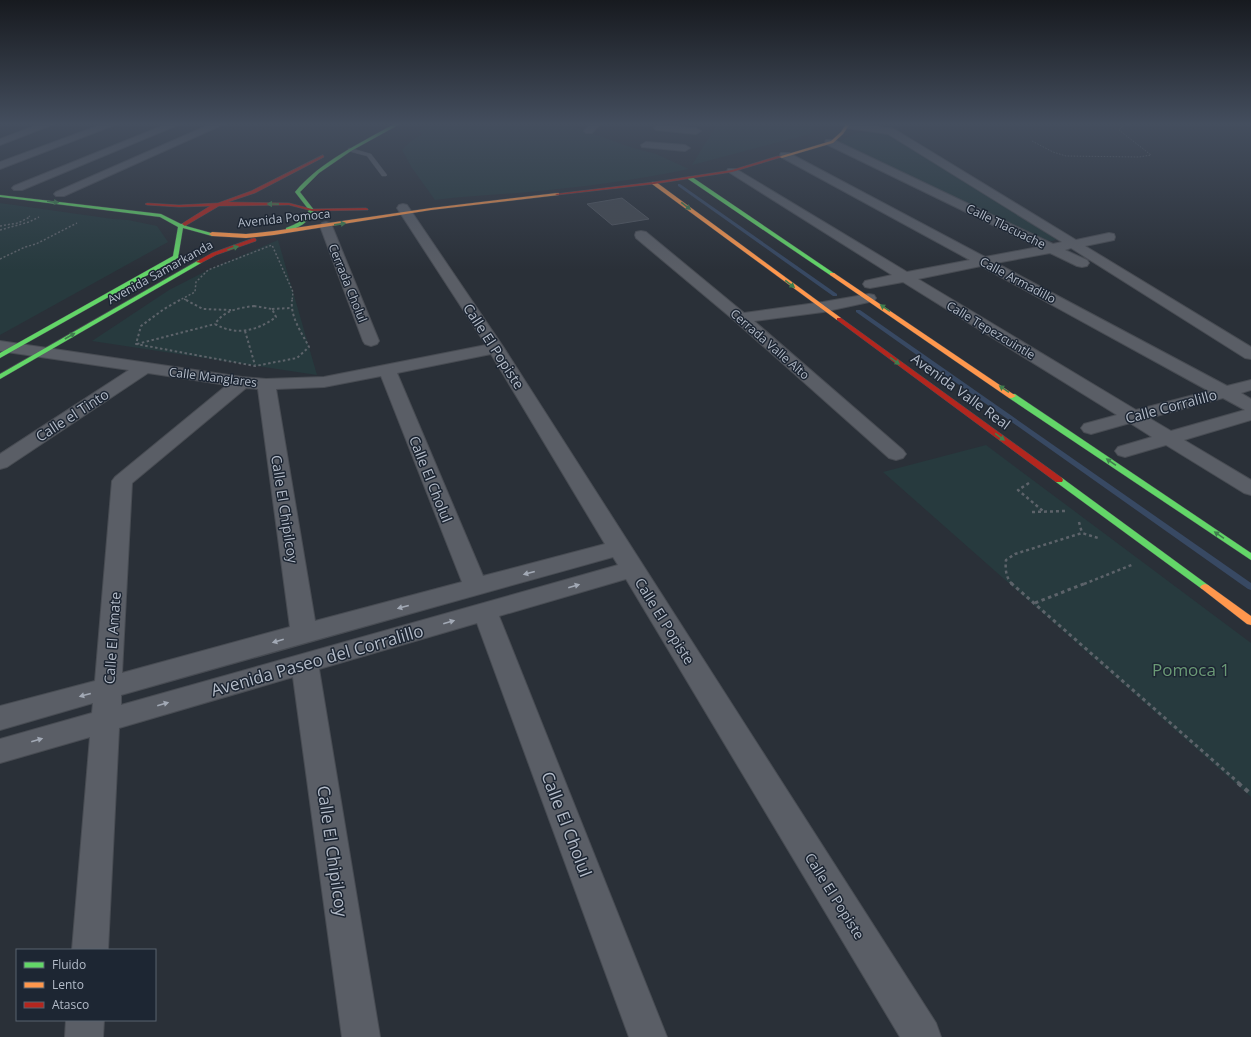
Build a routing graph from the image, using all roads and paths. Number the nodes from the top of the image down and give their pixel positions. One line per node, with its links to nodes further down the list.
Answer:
1 (49, 172): 15 (street)
2 (105, 172): 17 (street)
3 (292, 172): 22 (street)
4 (317, 172): 24 (street)
5 (382, 172): 12 (lane)
6 (696, 172): 13 (street, Avenida Pomoca)
7 (708, 172): 13 (street, Avenida Pomoca)
8 (734, 172): 40 (street, Calle Tepezcuintle)
9 (817, 172): 39 (street, Calle Armadillo)
10 (901, 172): 37 (street, Calle Tlacuache)
11 (959, 172): 36 (street, Calle Tlacuache)
12 (384, 175)
13 (690, 178): 14 (street, Avenida Pomoca); 41 (street, Avenida Valle Real)
14 (654, 183): 26 (street, Avenida Pomoca); 44 (street, Avenida Valle Real, one-way to 44)
15 (8, 188): 16 (street)
16 (39, 191)
17 (56, 193): 19 (street)
18 (0, 196): 23 (street, Avenida Pomoca, one-way to 23)
19 (75, 196)
20 (114, 201): 23 (street)
21 (128, 202): 22 (street, Avenida Pomoca)
22 (213, 206): 24 (street, Avenida Pomoca, one-way to 22); 30 (street)
23 (97, 208): 30 (street, Avenida Pomoca)
24 (312, 210): 26 (street, Avenida Pomoca); 33 (street, Avenida Samarkanda)
25 (26, 211): 29 (path)
26 (405, 211): 31 (street, Avenida Pomoca, one-way to 26); 53 (street, Calle El Popiste)
27 (40, 217): 32 (path)
28 (82, 220): 38 (path)
29 (0, 226)
30 (181, 226): 33 (street, Avenida Pomoca); 54 (street, Avenida Samarkanda)
31 (326, 226): 33 (street, Avenida Pomoca); 51 (street, Cerrada Cholul)
32 (0, 230)
33 (274, 233): 55 (street, Avenida Samarkanda, one-way to 33)
34 (641, 236): 48 (street, Cerrada Valle Alto)
35 (1109, 237): 36 (street)
36 (1076, 244): 37 (street); 47 (street, Calle Tlacuache)
37 (1053, 248): 39 (street); 47 (street, Calle Tlacuache)
38 (0, 259)
39 (984, 262): 40 (street); 62 (street, Calle Armadillo)
40 (905, 278): 41 (street); 65 (street, Calle Tepezcuintle)
41 (869, 291): 44 (street); 81 (street, Avenida Valle Real, one-way to 41)
42 (184, 299): 43 (path); 46 (path); 52 (path)
43 (291, 308): 45 (path); 60 (path)
44 (822, 308): 48 (street); 88 (street, Avenida Valle Real, one-way to 88)
45 (272, 309): 46 (path); 50 (path)
46 (232, 310): 49 (path)
47 (1181, 310): 56 (street, Calle Tlacuache)
48 (741, 318): 69 (street, Cerrada Valle Alto)
49 (216, 324): 50 (path); 52 (path)
50 (245, 331): 60 (path)
51 (371, 341)
52 (136, 344): 60 (path)
53 (496, 348): 58 (street, Calle Manglares); 83 (street, Calle El Popiste)
54 (5, 350): 55 (street, Calle Manglares)
55 (42, 352): 57 (street, Calle Manglares); 59 (street, Avenida Samarkanda)
56 (1251, 354)
57 (144, 368): 60 (street, Calle Manglares); 70 (street, Calle el Tinto)
58 (387, 369): 60 (street, Calle Manglares); 86 (street, Calle El Cholul)
59 (0, 376)
60 (255, 377): 89 (street, Calle El Chipilcoy); 90 (street, Calle El Amate)
61 (1251, 385): 62 (street, Calle Corralillo)
62 (1225, 392): 63 (street, Calle Armadillo); 65 (street, Calle Corralillo)
63 (1251, 406)
64 (1251, 414): 67 (street, Calle Corralillo)
65 (1133, 417): 66 (street, Calle Corralillo); 67 (street, Calle Tepezcuintle)
66 (1091, 428)
67 (1168, 438): 68 (street, Calle Corralillo); 72 (street, Calle Tepezcuintle)
68 (1125, 451)
69 (896, 454)
70 (0, 463)
71 (1035, 487): 74 (path)
72 (1251, 489)
73 (1060, 507): 75 (path)
74 (1044, 510): 75 (path); 76 (path)
75 (1066, 511): 77 (path)
76 (1032, 512)
77 (1071, 515)
78 (1076, 519): 79 (path)
79 (1082, 533): 80 (path); 87 (path)
80 (1104, 541)
81 (1251, 557)
82 (1129, 558): 84 (path)
83 (627, 559): 86 (street, Avenida Paseo del Corralillo); 100 (street, Calle El Popiste)
84 (1134, 564): 85 (path); 87 (path)
85 (1139, 567)
86 (480, 600): 89 (street, Avenida Paseo del Corralillo); 99 (street, Calle El Cholul)
87 (1035, 603): 94 (path)
88 (1251, 621)
89 (304, 649): 90 (street, Avenida Paseo del Corralillo, one-way to 90); 92 (street, Avenida Paseo del Corralillo, one-way to 89); 98 (street, Calle El Chipilcoy)
90 (109, 688): 91 (street, Avenida Paseo del Corralillo, one-way to 91); 92 (street, Calle El Amate)
91 (0, 718)
92 (107, 720): 93 (street, Avenida Paseo del Corralillo, one-way to 92); 95 (street, Calle El Amate)
93 (0, 751)
94 (1251, 794)
95 (90, 949)
96 (85, 1021): 97 (street)
97 (84, 1037)
98 (361, 1037)
99 (648, 1037)
100 (922, 1037)

